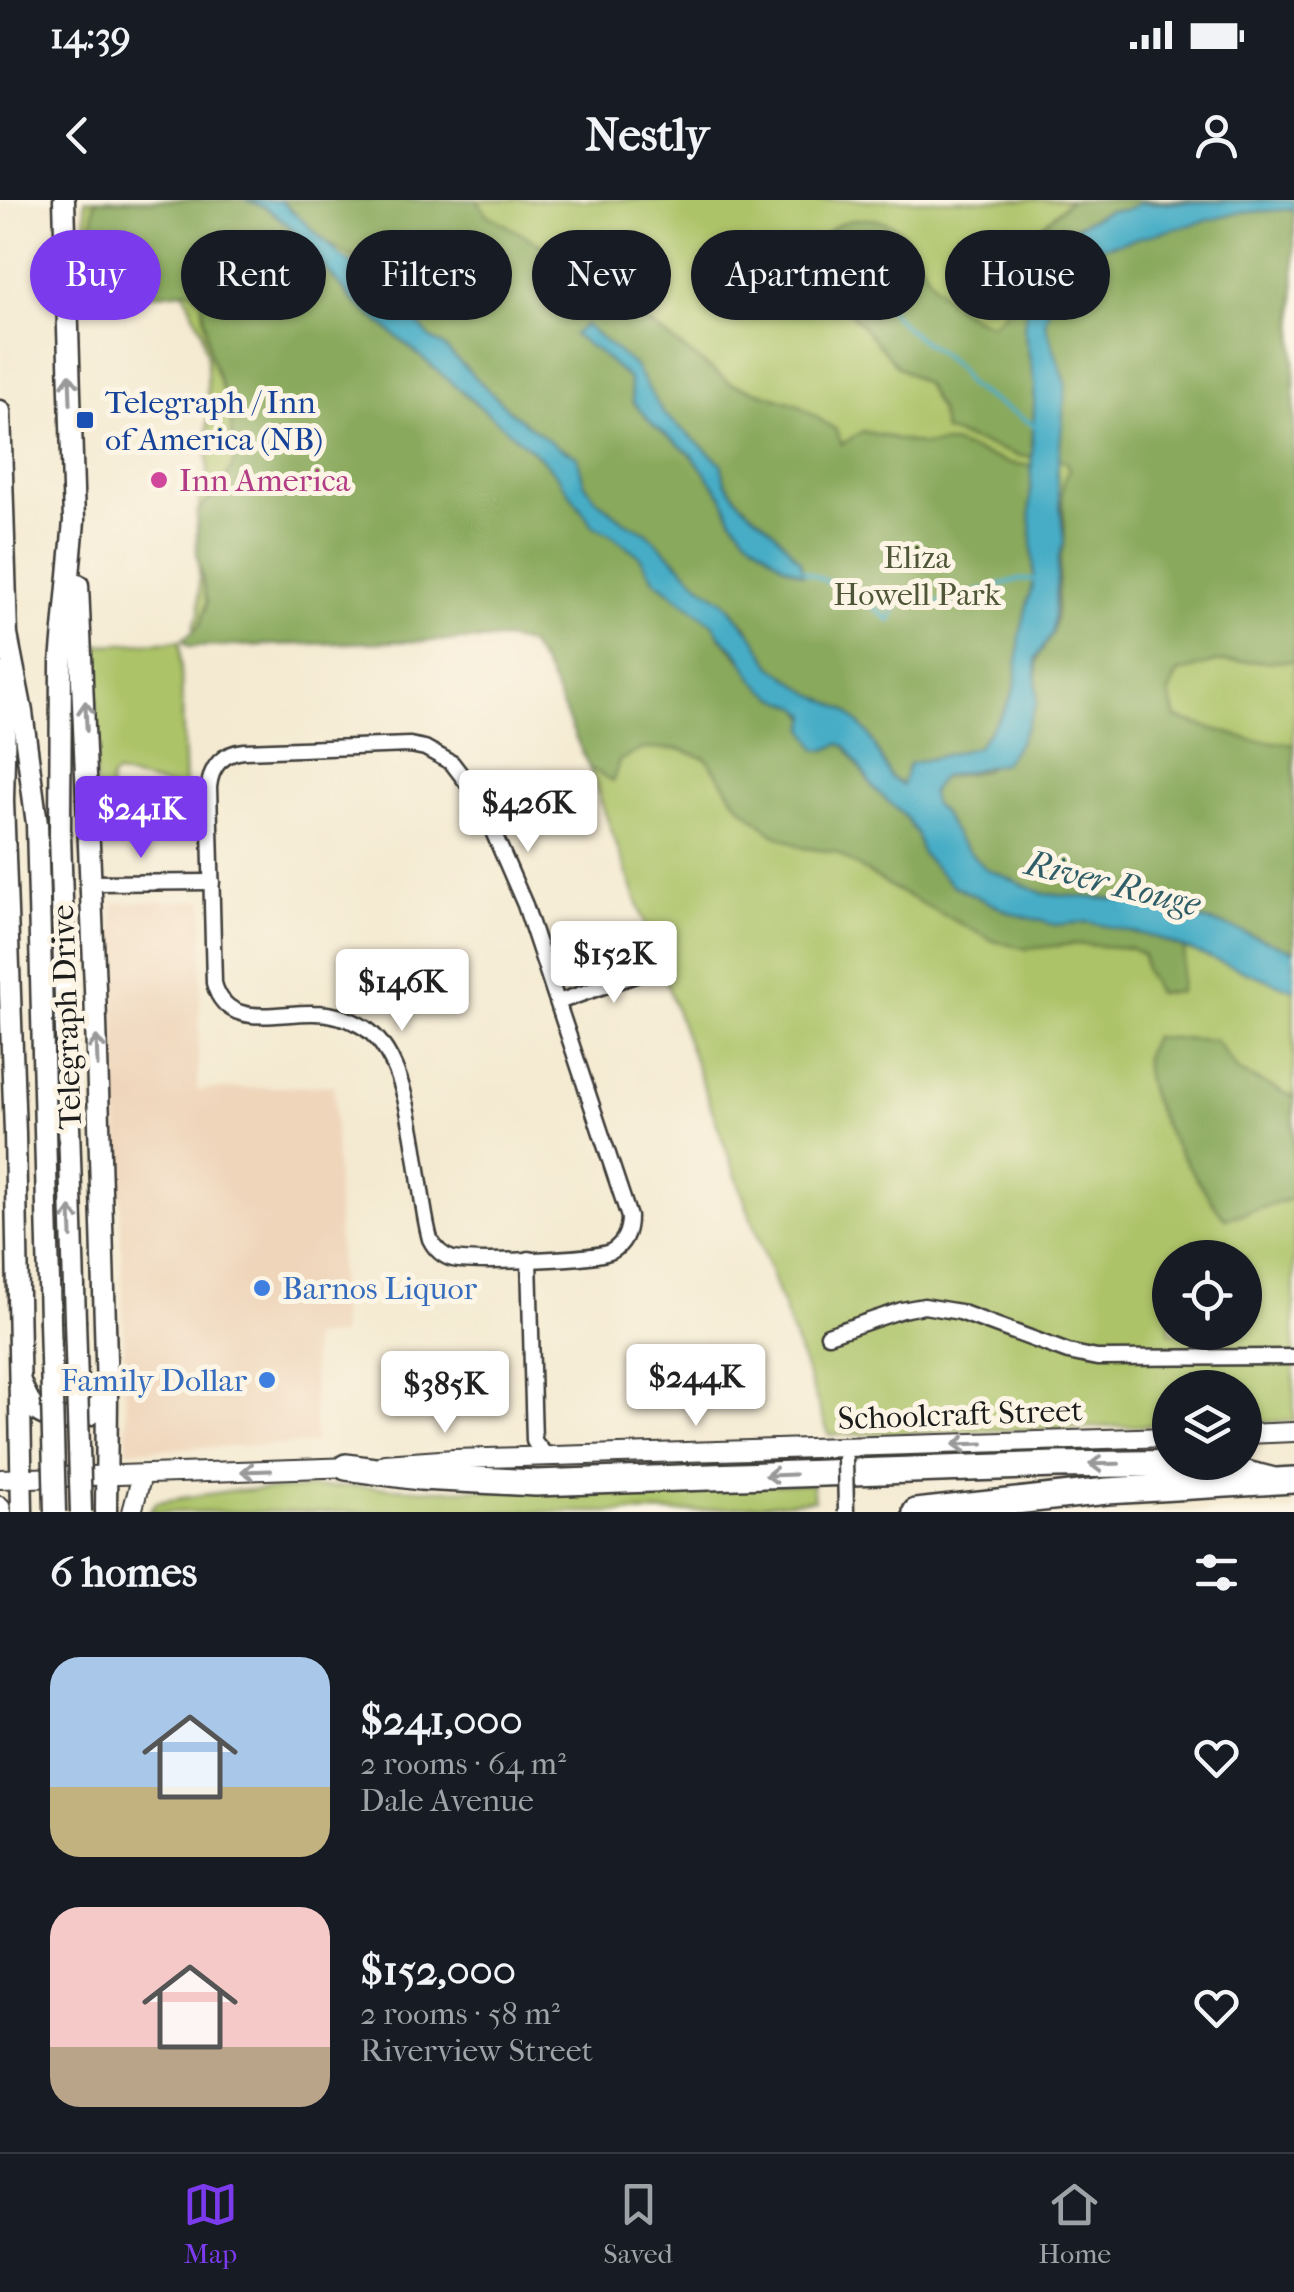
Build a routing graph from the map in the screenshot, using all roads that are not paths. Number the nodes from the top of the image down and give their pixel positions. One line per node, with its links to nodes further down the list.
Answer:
1 (64, 200): 3 (main road, one-way to 1)
2 (0, 411): 4 (main road)
3 (74, 522): 7 (main road, Telegraph Drive, one-way to 3); 27 (main road, one-way to 3, bridge)
4 (2, 529): 5 (main road)
5 (7, 635): 13 (main road, Telegraph Drive); 26 (main road, bridge)
6 (212, 882): 7 (street); 9 (street); 10 (street)
7 (92, 884): 14 (main road, Telegraph Drive, one-way to 7)
8 (656, 968): 9 (street)
9 (558, 1002): 10 (street)
10 (528, 1259): 19 (street)
11 (828, 1335): 12 (street)
12 (1294, 1357)
13 (20, 1382): 14 (main road); 23 (main road, Telegraph Drive)
14 (107, 1392): 22 (main road, Telegraph Drive)
15 (1294, 1432): 16 (main road)
16 (1262, 1433)
17 (1152, 1438): 18 (main road, Schoolcraft Street, one-way to 18)
18 (845, 1454): 19 (main road, Schoolcraft Street); 30 (street, bridge)
19 (548, 1457): 20 (main road, Schoolcraft Street)
20 (346, 1467): 21 (main road, Schoolcraft Street, one-way to 21); 24 (highway, one-way to 20)
21 (142, 1475): 22 (main road, Schoolcraft Street); 29 (main road)
22 (105, 1476): 23 (main road, Schoolcraft Street); 28 (main road, Telegraph Drive)
23 (11, 1478): 25 (main road, Telegraph Drive)
24 (1282, 1480): 31 (highway)
25 (22, 1512)
26 (56, 1512)
27 (80, 1512)
28 (106, 1512)
29 (132, 1512)
30 (846, 1512)
31 (916, 1512)

